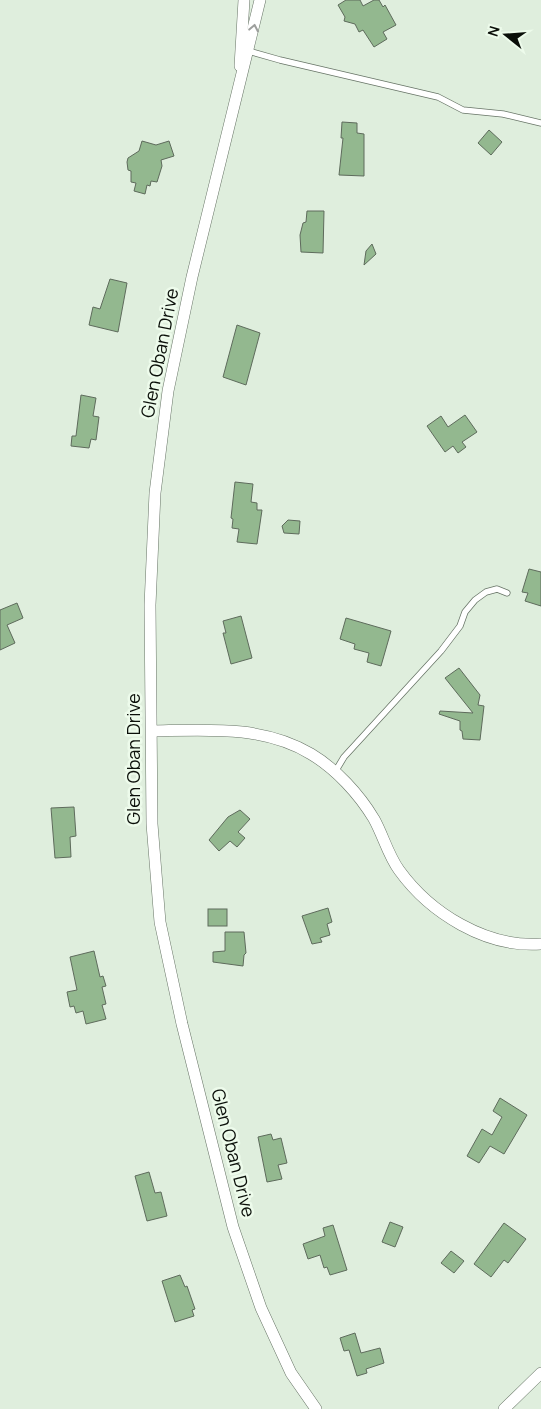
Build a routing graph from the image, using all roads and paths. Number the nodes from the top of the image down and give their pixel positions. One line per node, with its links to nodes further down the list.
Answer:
1 (244, 0): 3 (street, Glen Oban Drive)
2 (260, 0): 3 (street, Glen Oban Drive, one-way to 2)
3 (245, 50): 4 (lane); 6 (street, Glen Oban Drive)
4 (541, 123)
5 (508, 593): 7 (lane)
6 (152, 731): 7 (street); 10 (street, Glen Oban Drive)
7 (335, 772): 8 (street)
8 (541, 944)
9 (541, 1373): 11 (street)
10 (316, 1409)
11 (504, 1409)

